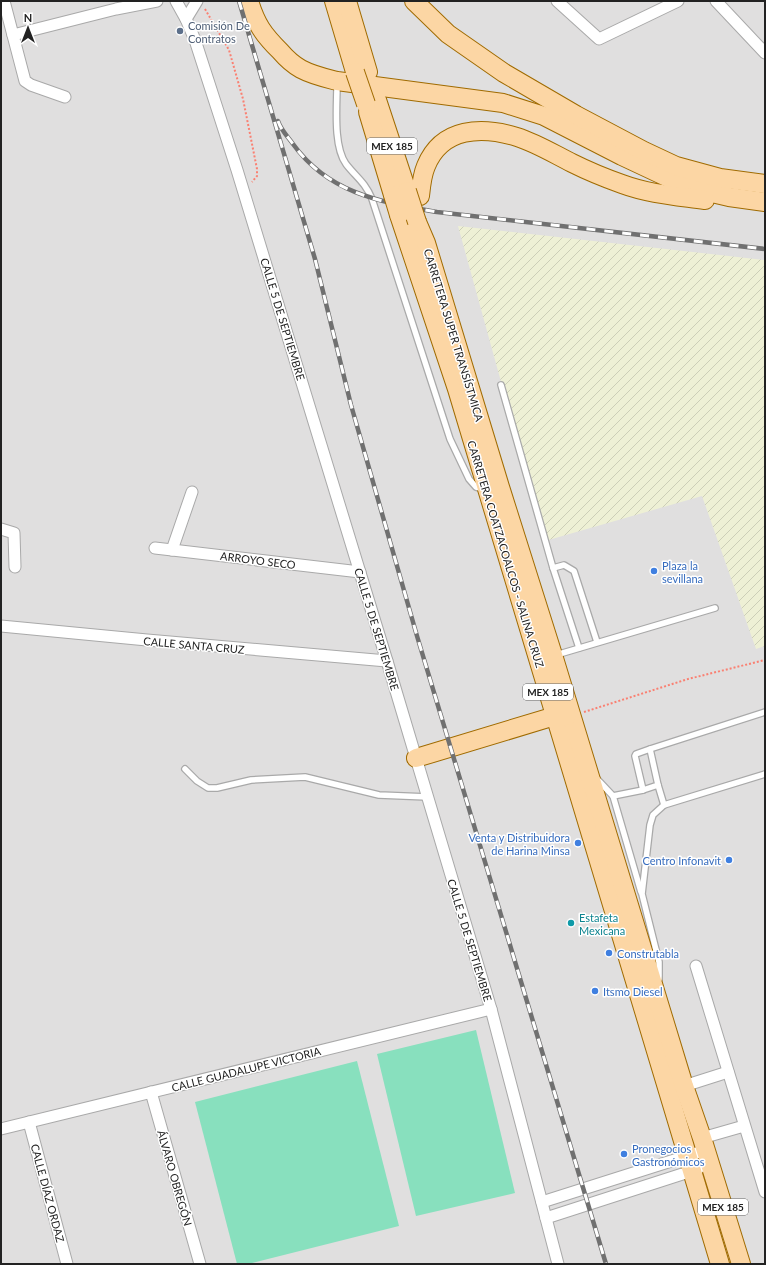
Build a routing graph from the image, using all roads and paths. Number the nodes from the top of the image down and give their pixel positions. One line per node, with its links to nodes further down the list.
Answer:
1 (4, 1): 14 (street)
2 (157, 1): 14 (street)
3 (176, 1): 13 (street, CALLE 5 DE SEPTIEMBRE)
4 (249, 1): 17 (main road)
5 (261, 1): 17 (main road)
6 (334, 1): 16 (main road, CARRETERA SUPER TRANSÍSTMICA / MEX 185)
7 (347, 1): 16 (main road, CARRETERA SUPER TRANSÍSTMICA / MEX 185)
8 (414, 1): 19 (main road)
9 (557, 1): 10 (street)
10 (678, 1)
11 (716, 1): 15 (street)
12 (201, 4): 13 (street); 21 (path)
13 (186, 19): 21 (street, CALLE 5 DE SEPTIEMBRE)
14 (13, 36): 18 (street)
15 (765, 53)
16 (362, 72): 22 (main road, CARRETERA SUPER TRANSÍSTMICA / MEX 185, bridge)
17 (337, 77): 19 (main road); 23 (main road); 27 (lane)
18 (65, 96)
19 (576, 115): 20 (main road)
20 (765, 184)
21 (243, 190): 34 (street, CALLE 5 DE SEPTIEMBRE)
22 (407, 194): 24 (main road); 25 (main road, CARRETERA SUPER TRANSÍSTMICA / MEX 185, bridge); 27 (main road, CARRETERA SUPER TRANSÍSTMICA / MEX 185, bridge)
23 (765, 202)
24 (765, 205)
25 (399, 215): 27 (main road, CARRETERA COATZACOALCOS - SALINA CRUZ / MEX 185)
26 (501, 385): 33 (lane)
27 (494, 489): 39 (main road, CARRETERA SUPER TRANSÍSTMICA / MEX 185)
28 (192, 492): 31 (street)
29 (1, 528): 32 (street)
30 (155, 548): 31 (street, ARROYO SECO)
31 (172, 550): 34 (street, ARROYO SECO)
32 (14, 567)
33 (553, 568): 37 (lane); 38 (lane)
34 (360, 572): 41 (street, CALLE 5 DE SEPTIEMBRE)
35 (715, 608): 37 (lane)
36 (1, 626): 41 (street, CALLE SANTA CRUZ)
37 (597, 642): 38 (lane)
38 (579, 648): 39 (lane)
39 (546, 657): 43 (main road, CARRETERA SUPER TRANSÍSTMICA / MEX 185)
40 (765, 660): 43 (path)
41 (387, 661): 45 (street, CALLE 5 DE SEPTIEMBRE)
42 (765, 712): 44 (lane)
43 (563, 716): 45 (main road, MEX 185); 47 (main road, CARRETERA SUPER TRANSÍSTMICA / MEX 185); 65 (main road, MEX 185)
44 (650, 749): 49 (lane); 50 (lane)
45 (416, 758): 52 (street, CALLE 5 DE SEPTIEMBRE)
46 (185, 769): 52 (lane)
47 (587, 769): 51 (lane); 56 (main road, CARRETERA SUPER TRANSÍSTMICA / MEX 185)
48 (765, 774): 53 (lane)
49 (658, 785): 50 (lane); 53 (lane)
50 (643, 790): 51 (lane)
51 (613, 796): 54 (lane)
52 (428, 797): 57 (street, CALLE 5 DE SEPTIEMBRE)
53 (664, 805): 54 (lane)
54 (642, 894): 56 (lane)
55 (696, 966): 58 (street)
56 (660, 1008): 59 (main road, CARRETERA SUPER TRANSÍSTMICA / MEX 185)
57 (491, 1009): 60 (street, CALLE GUADALUPE VICTORIA); 67 (street, CALLE 5 DE SEPTIEMBRE)
58 (728, 1072): 59 (street); 62 (street)
59 (684, 1086): 64 (main road, CARRETERA SUPER TRANSÍSTMICA / MEX 185)
60 (151, 1092): 61 (street, CALLE GUADALUPE VICTORIA); 70 (street, ÁLVARO OBREGÓN)
61 (29, 1122): 63 (street, CALLE GUADALUPE VICTORIA); 69 (street, CALLE DÍAZ ORDAZ)
62 (744, 1126): 64 (street); 66 (street)
63 (1, 1129)
64 (706, 1151): 65 (street); 65 (street); 73 (main road, CARRETERA SUPER TRANSÍSTMICA / MEX 185)
65 (690, 1164): 67 (street); 68 (street); 72 (main road, MEX 185)
66 (765, 1192)
67 (542, 1202): 68 (street, CALLE 5 DE SEPTIEMBRE)
68 (546, 1218): 71 (street, CALLE 5 DE SEPTIEMBRE)
69 (67, 1264)
70 (200, 1264)
71 (558, 1264)
72 (720, 1264)
73 (741, 1264)

